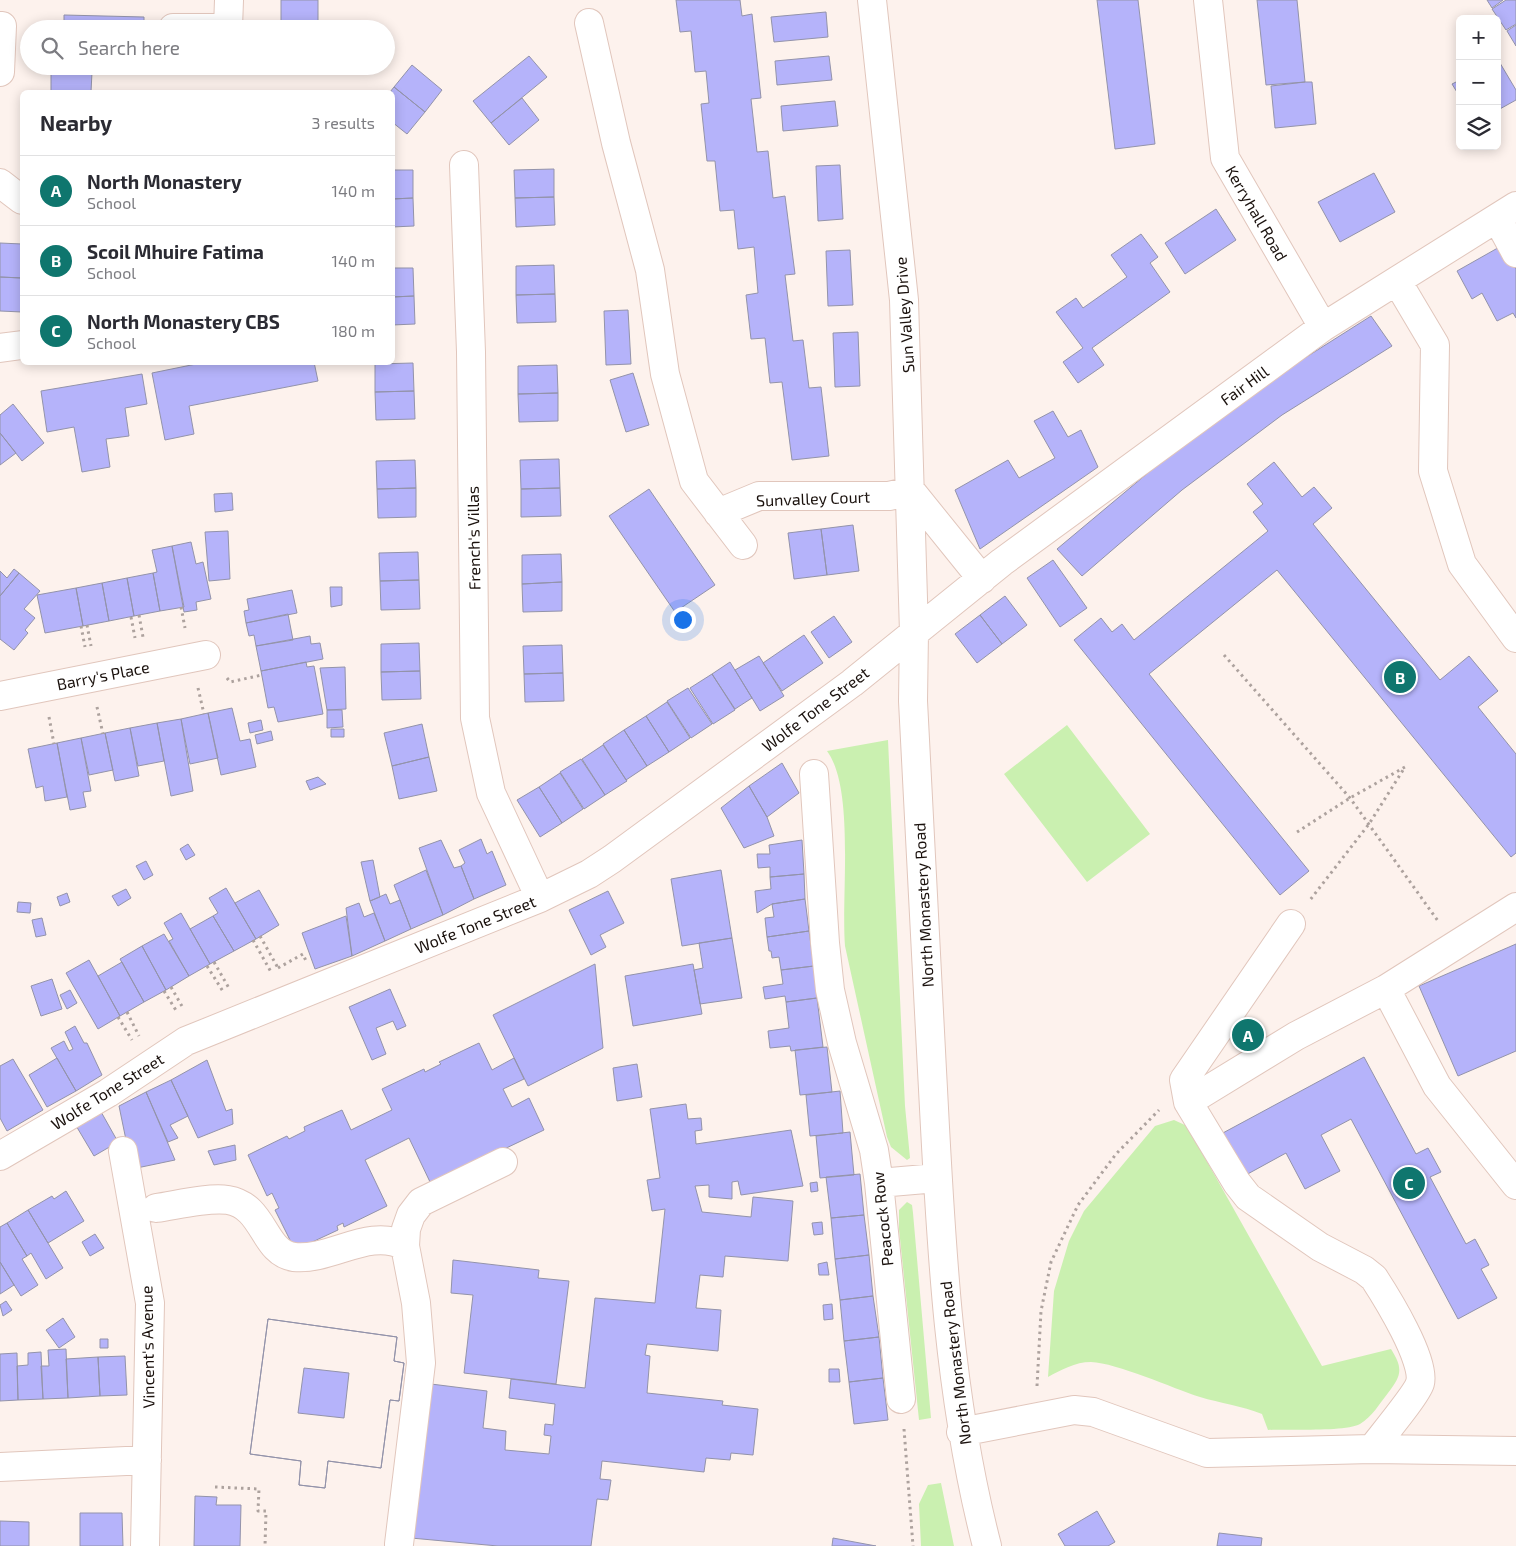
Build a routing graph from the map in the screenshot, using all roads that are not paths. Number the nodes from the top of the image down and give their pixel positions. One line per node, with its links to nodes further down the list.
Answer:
1 (229, 0): 4 (street)
2 (872, 0): 17 (street, Sun Valley Drive)
3 (1208, 0): 14 (street, Kerryhall Road)
4 (228, 20)
5 (589, 23): 18 (street)
6 (2, 26): 7 (street)
7 (0, 72)
8 (464, 165): 26 (street, French's Villas)
9 (0, 183): 10 (street)
10 (20, 198)
11 (1506, 212): 12 (street); 13 (street, Fair Hill)
12 (1516, 253)
13 (1397, 281): 14 (street, Fair Hill); 22 (street)
14 (1323, 327): 20 (street, Fair Hill)
15 (20, 344): 16 (street)
16 (0, 348)
17 (911, 491): 18 (street, Sunvalley Court); 20 (street); 21 (street, Sun Valley Drive)
18 (718, 513): 19 (street)
19 (744, 545)
20 (982, 579): 21 (street, Fair Hill)
21 (914, 632): 26 (street, Wolfe Tone Street); 34 (street, North Monastery Road)
22 (1516, 638)
23 (206, 655): 24 (street, Barry's Place)
24 (0, 696)
25 (814, 774): 35 (street, Peacock Row)
26 (540, 898): 32 (street, Wolfe Tone Street)
27 (1516, 907): 29 (street)
28 (1292, 924): 30 (street)
29 (1386, 990): 30 (street); 36 (street)
30 (1186, 1091): 41 (street)
31 (123, 1151): 43 (street, Vincent's Avenue)
32 (0, 1156)
33 (503, 1162): 38 (street)
34 (937, 1178): 35 (street); 40 (street, North Monastery Road)
35 (879, 1183): 39 (street, Peacock Row)
36 (1516, 1185)
37 (156, 1208): 38 (street)
38 (405, 1246): 45 (street)
39 (901, 1399)
40 (961, 1432): 41 (street); 47 (street, North Monastery Road)
41 (1372, 1449): 42 (street)
42 (1516, 1451)
43 (147, 1460): 44 (street); 46 (street, Vincent's Avenue)
44 (0, 1467)
45 (399, 1544)
46 (145, 1546)
47 (987, 1546)

